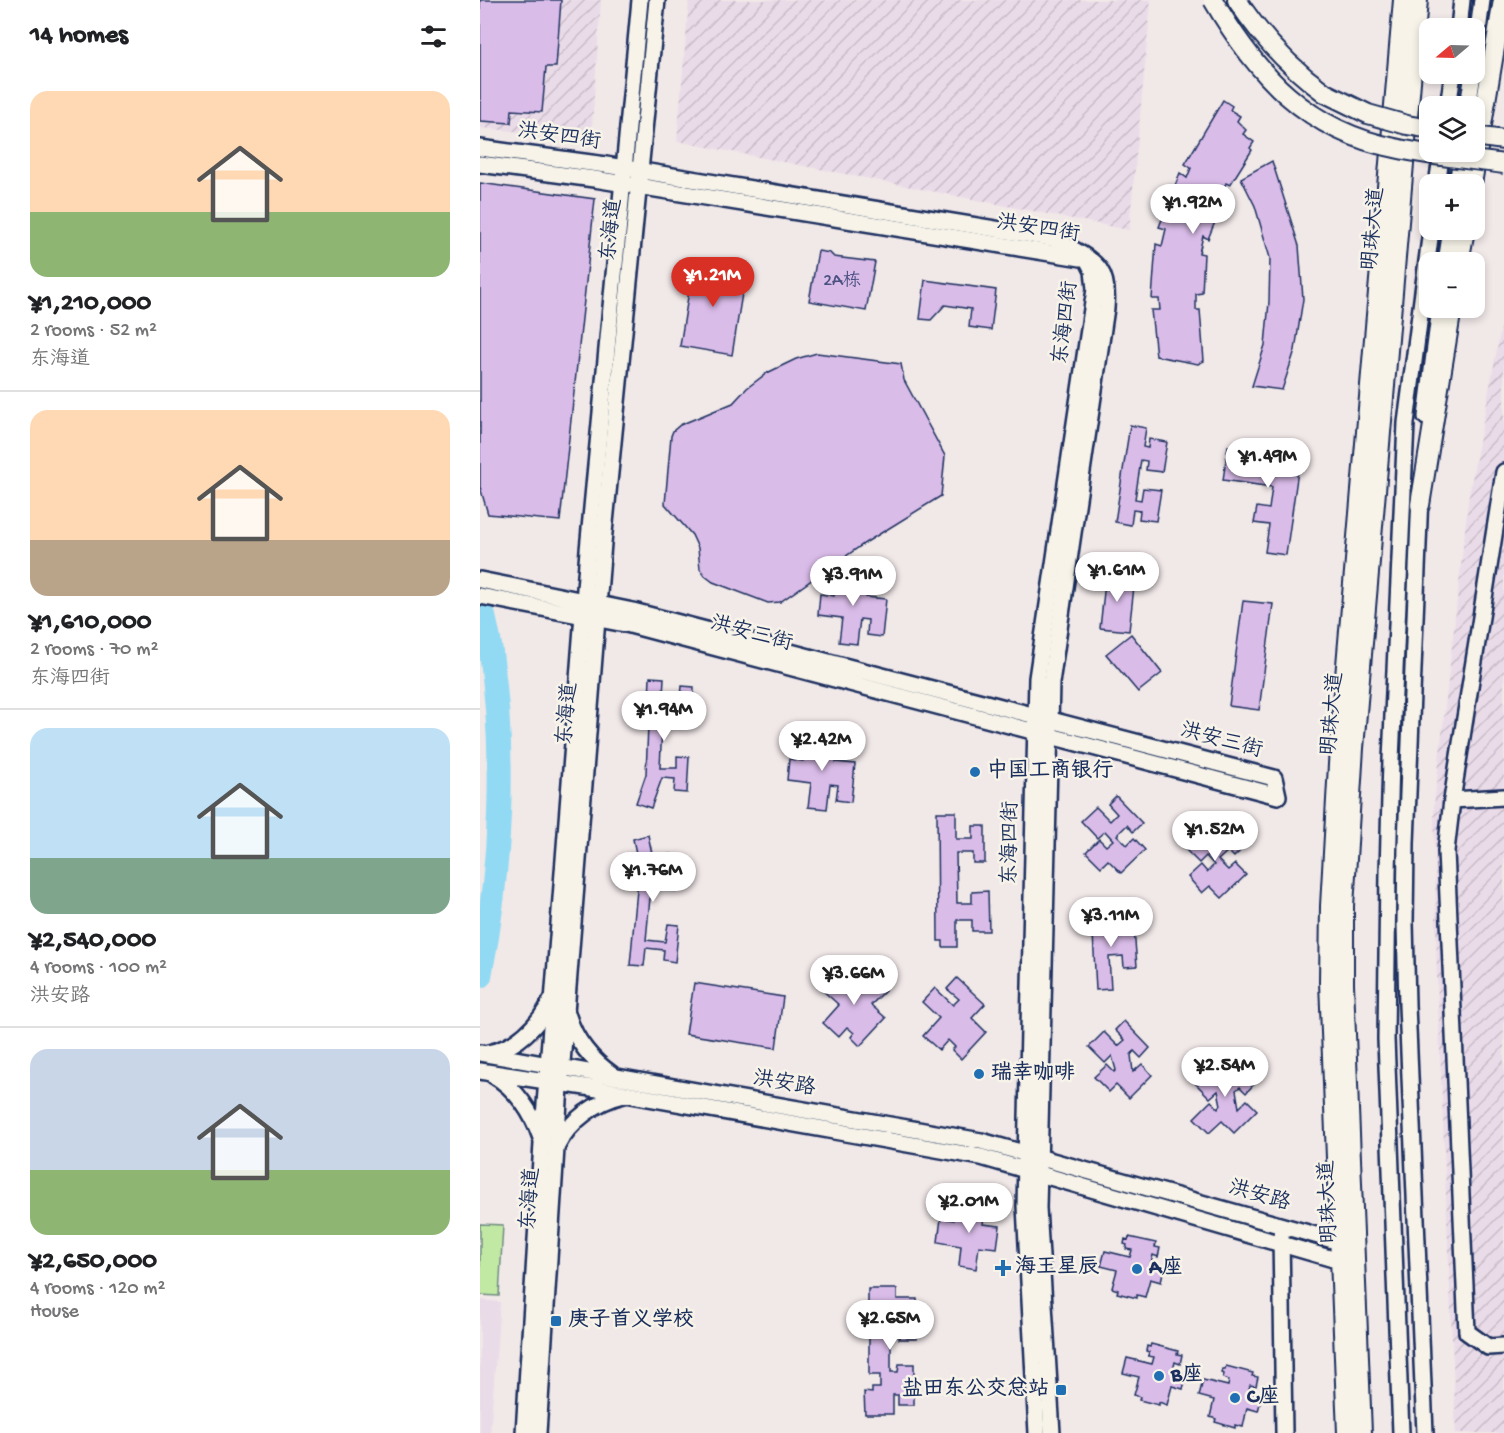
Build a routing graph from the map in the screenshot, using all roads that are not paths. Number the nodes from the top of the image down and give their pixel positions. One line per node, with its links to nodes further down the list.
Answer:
1 (640, 0): 19 (street, 东海道)
2 (657, 0): 20 (street, 东海道)
3 (1213, 0): 17 (main road, bridge)
4 (1237, 0): 12 (main road, bridge)
5 (1403, 0): 46 (main road, 明珠大道)
6 (1418, 0): 48 (main road, 明珠大道)
7 (1462, 0): 10 (street)
8 (1482, 0): 11 (street)
9 (1503, 0): 18 (main road)
10 (1460, 18)
11 (1480, 18)
12 (1419, 127)
13 (1485, 137): 14 (main road, bridge)
14 (1504, 140)
15 (480, 148): 19 (street, 洪安四街)
16 (480, 164): 19 (street, 洪安四街)
17 (1504, 164)
18 (1474, 174)
19 (623, 176): 20 (street, 洪安四街); 29 (street, 东海道)
20 (640, 178): 22 (street, 洪安四街); 29 (street, 东海道)
21 (1430, 240): 57 (street)
22 (1087, 259): 30 (street, 东海四街)
23 (1439, 318): 26 (street)
24 (1450, 318): 26 (main road)
25 (1504, 472): 33 (street)
26 (1419, 505): 58 (street)
27 (480, 580): 29 (street, 洪安三街)
28 (480, 596): 29 (street, 洪安三街)
29 (591, 610): 30 (street, 洪安三街); 31 (street, 洪安三街); 34 (street, 东海道); 35 (street, 东海道)
30 (1043, 717): 31 (street, 东海四街); 31 (street, 洪安三街)
31 (1042, 734): 43 (street, 东海四街)
32 (1504, 797): 33 (street)
33 (1452, 800): 49 (street)
34 (554, 993): 36 (street); 37 (street, 东海道)
35 (567, 1005): 37 (street, 东海道); 39 (street)
36 (483, 1053): 37 (street, 洪安路)
37 (555, 1065): 39 (street, 洪安路); 40 (street, 东海道)
38 (481, 1071): 40 (street, 洪安路); 42 (street)
39 (615, 1076): 43 (street, 洪安路)
40 (554, 1082): 41 (street, 洪安路); 42 (street, 东海道)
41 (630, 1095): 42 (street); 44 (street, 洪安路)
42 (549, 1146): 50 (street, 东海道); 51 (street, 东海道)
43 (1032, 1155): 44 (street, 东海四街); 45 (street, 洪安路)
44 (1032, 1172): 47 (street, 洪安路); 52 (street, 东海四街); 53 (street, 东海四街)
45 (1281, 1226): 46 (street, 洪安路); 47 (street)
46 (1340, 1242): 48 (main road, 明珠大道)
47 (1281, 1244): 48 (street, 洪安路); 54 (street)
48 (1347, 1257): 55 (main road, 明珠大道); 56 (main road, 明珠大道)
49 (1504, 1346)
50 (524, 1433)
51 (538, 1433)
52 (1037, 1433)
53 (1052, 1433)
54 (1284, 1433)
55 (1347, 1433)
56 (1362, 1433)
57 (1401, 1433)
58 (1425, 1433)

